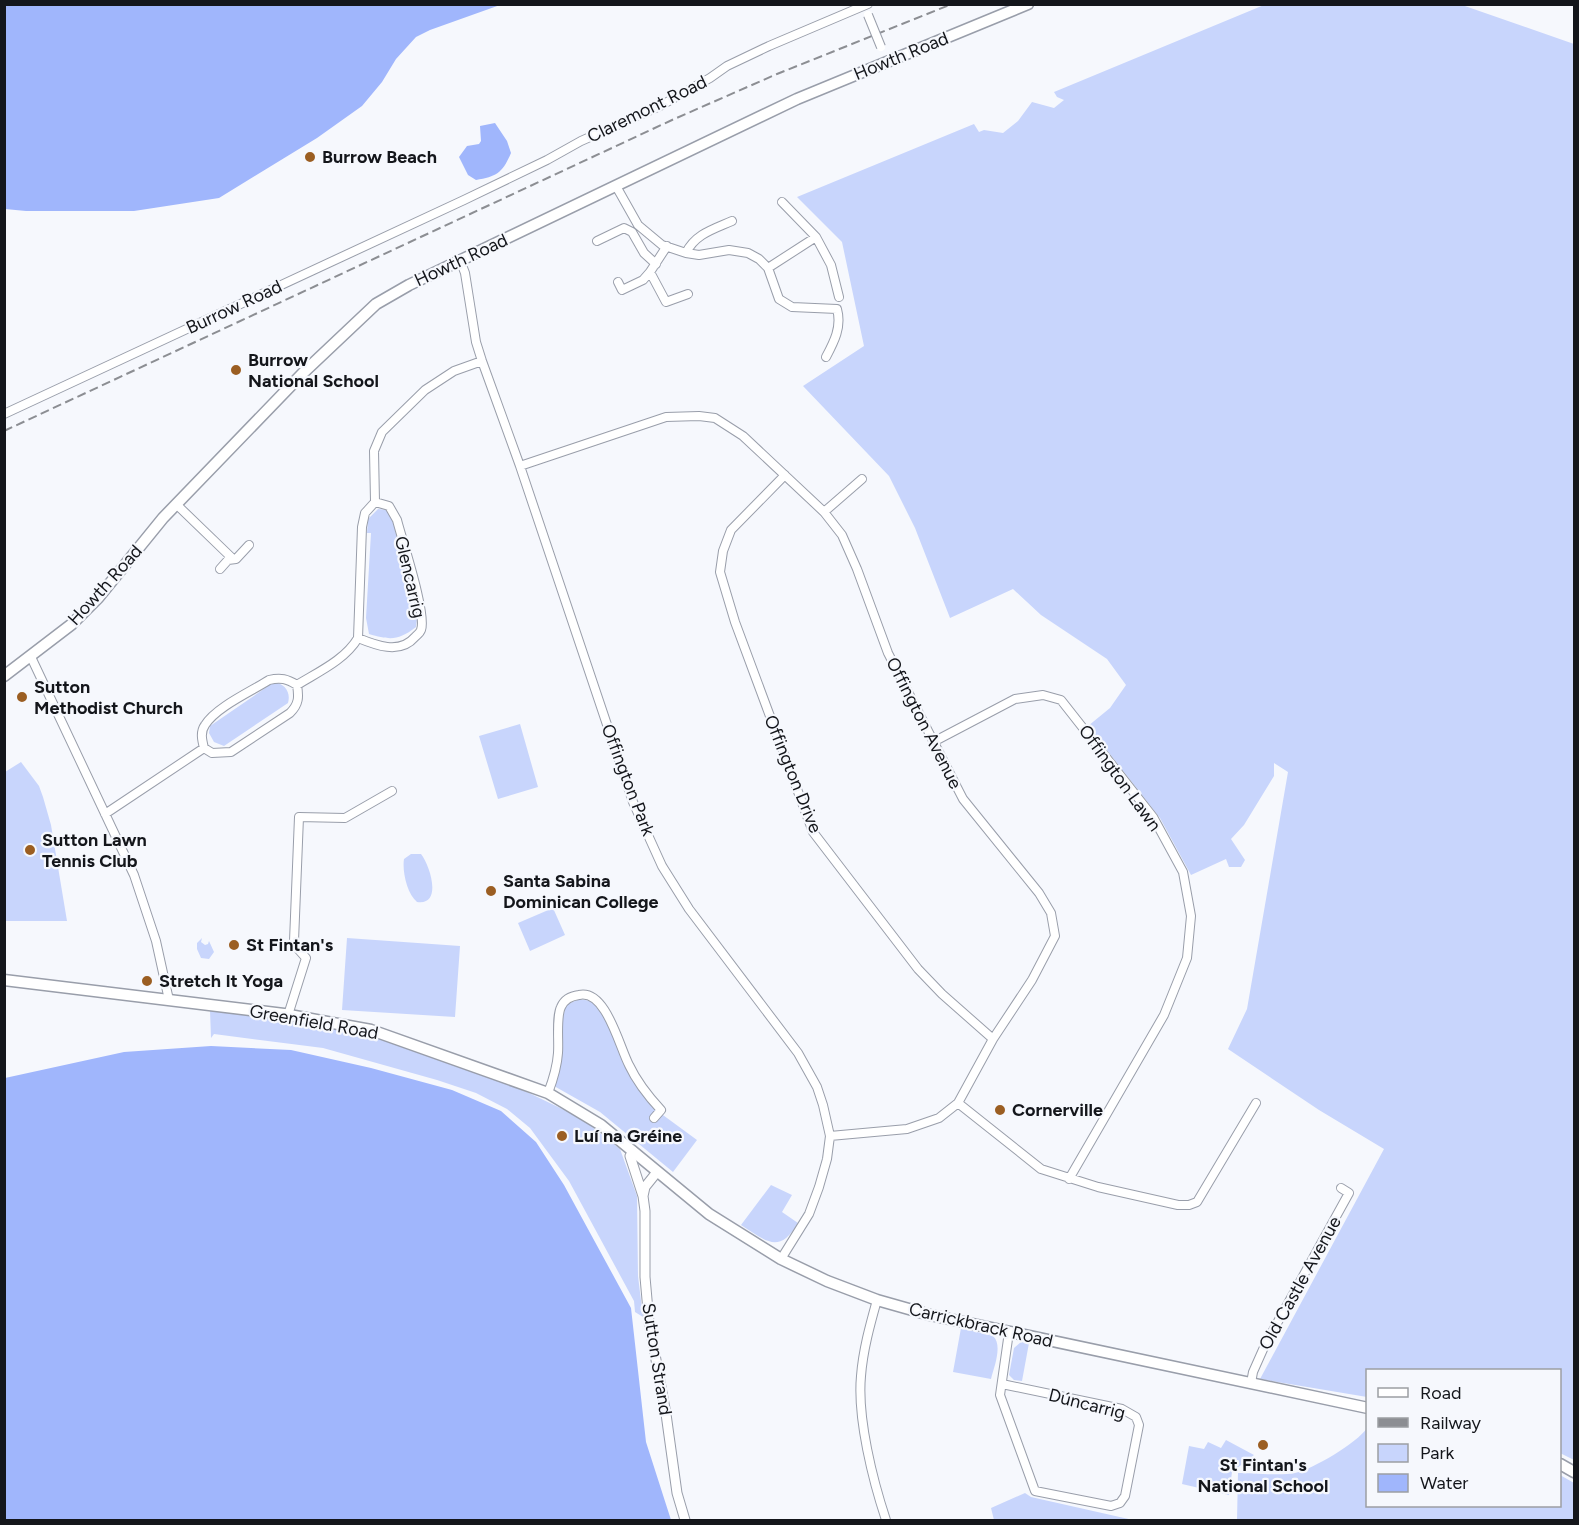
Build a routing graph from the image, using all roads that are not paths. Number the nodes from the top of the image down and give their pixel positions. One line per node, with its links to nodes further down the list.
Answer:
1 (1028, 4): 3 (main road, Howth Road)
2 (866, 5): 3 (street, Claremont Road, bridge); 5 (street, Claremont Road)
3 (886, 62): 4 (main road, Howth Road)
4 (616, 186): 10 (street); 12 (main road, Howth Road)
5 (464, 200): 21 (street, Burrow Road)
6 (782, 202): 8 (street)
7 (732, 221): 11 (street)
8 (816, 237): 14 (street); 18 (street)
9 (597, 241): 13 (street)
10 (667, 246): 11 (street); 13 (street)
11 (686, 253): 14 (street)
12 (460, 260): 20 (street, Offington Park); 26 (main road, Howth Road)
13 (656, 264): 15 (street)
14 (768, 268): 19 (street)
15 (650, 273): 16 (street); 17 (street)
16 (618, 282)
17 (688, 294)
18 (839, 297)
19 (825, 357)
20 (482, 361): 22 (street, Offington Park); 25 (street)
21 (4, 414)
22 (520, 466): 23 (street, Offington Avenue); 47 (street, Offington Park)
23 (785, 475): 27 (street, Offington Avenue); 42 (street, Offington Drive)
24 (862, 479): 27 (street)
25 (375, 502): 31 (street); 31 (street, Glencarrig)
26 (176, 504): 29 (street); 32 (main road, Howth Road)
27 (824, 512): 35 (street, Offington Avenue)
28 (249, 545): 29 (street)
29 (233, 559): 30 (street)
30 (220, 569)
31 (358, 638): 34 (street)
32 (31, 657): 33 (main road, Howth Road); 38 (street)
33 (4, 676)
34 (297, 685): 36 (street); 36 (street)
35 (935, 741): 42 (street, Offington Avenue); 50 (street, Offington Lawn)
36 (204, 748): 38 (street)
37 (392, 790): 41 (street)
38 (105, 814): 40 (street)
39 (4, 980): 40 (main road, Greenfield Road)
40 (169, 1000): 41 (main road, Greenfield Road)
41 (288, 1015): 43 (main road, Greenfield Road)
42 (993, 1039): 44 (street, Offington Avenue)
43 (548, 1093): 46 (street); 48 (main road, Greenfield Road)
44 (958, 1103): 47 (street, Offington Avenue); 50 (street)
45 (1256, 1104): 50 (street)
46 (654, 1118)
47 (830, 1136): 53 (street, Offington Park)
48 (633, 1151): 49 (main road, Carrickbrack Road); 52 (street, Sutton Strand)
49 (657, 1172): 52 (street); 53 (main road, Carrickbrack Road)
50 (1069, 1179)
51 (1341, 1188): 56 (street, Old Castle Avenue)
52 (643, 1196): 61 (street, Sutton Strand)
53 (781, 1259): 54 (main road, Carrickbrack Road)
54 (877, 1300): 55 (main road, Carrickbrack Road); 62 (street)
55 (1009, 1332): 56 (main road, Carrickbrack Road); 57 (street, Dúncarrig)
56 (1251, 1383): 58 (main road, Carrickbrack Road)
57 (1002, 1384): 57 (street, Dúncarrig)
58 (1366, 1408)
59 (1561, 1465): 60 (main road)
60 (1575, 1472)
61 (685, 1521)
62 (886, 1521)

